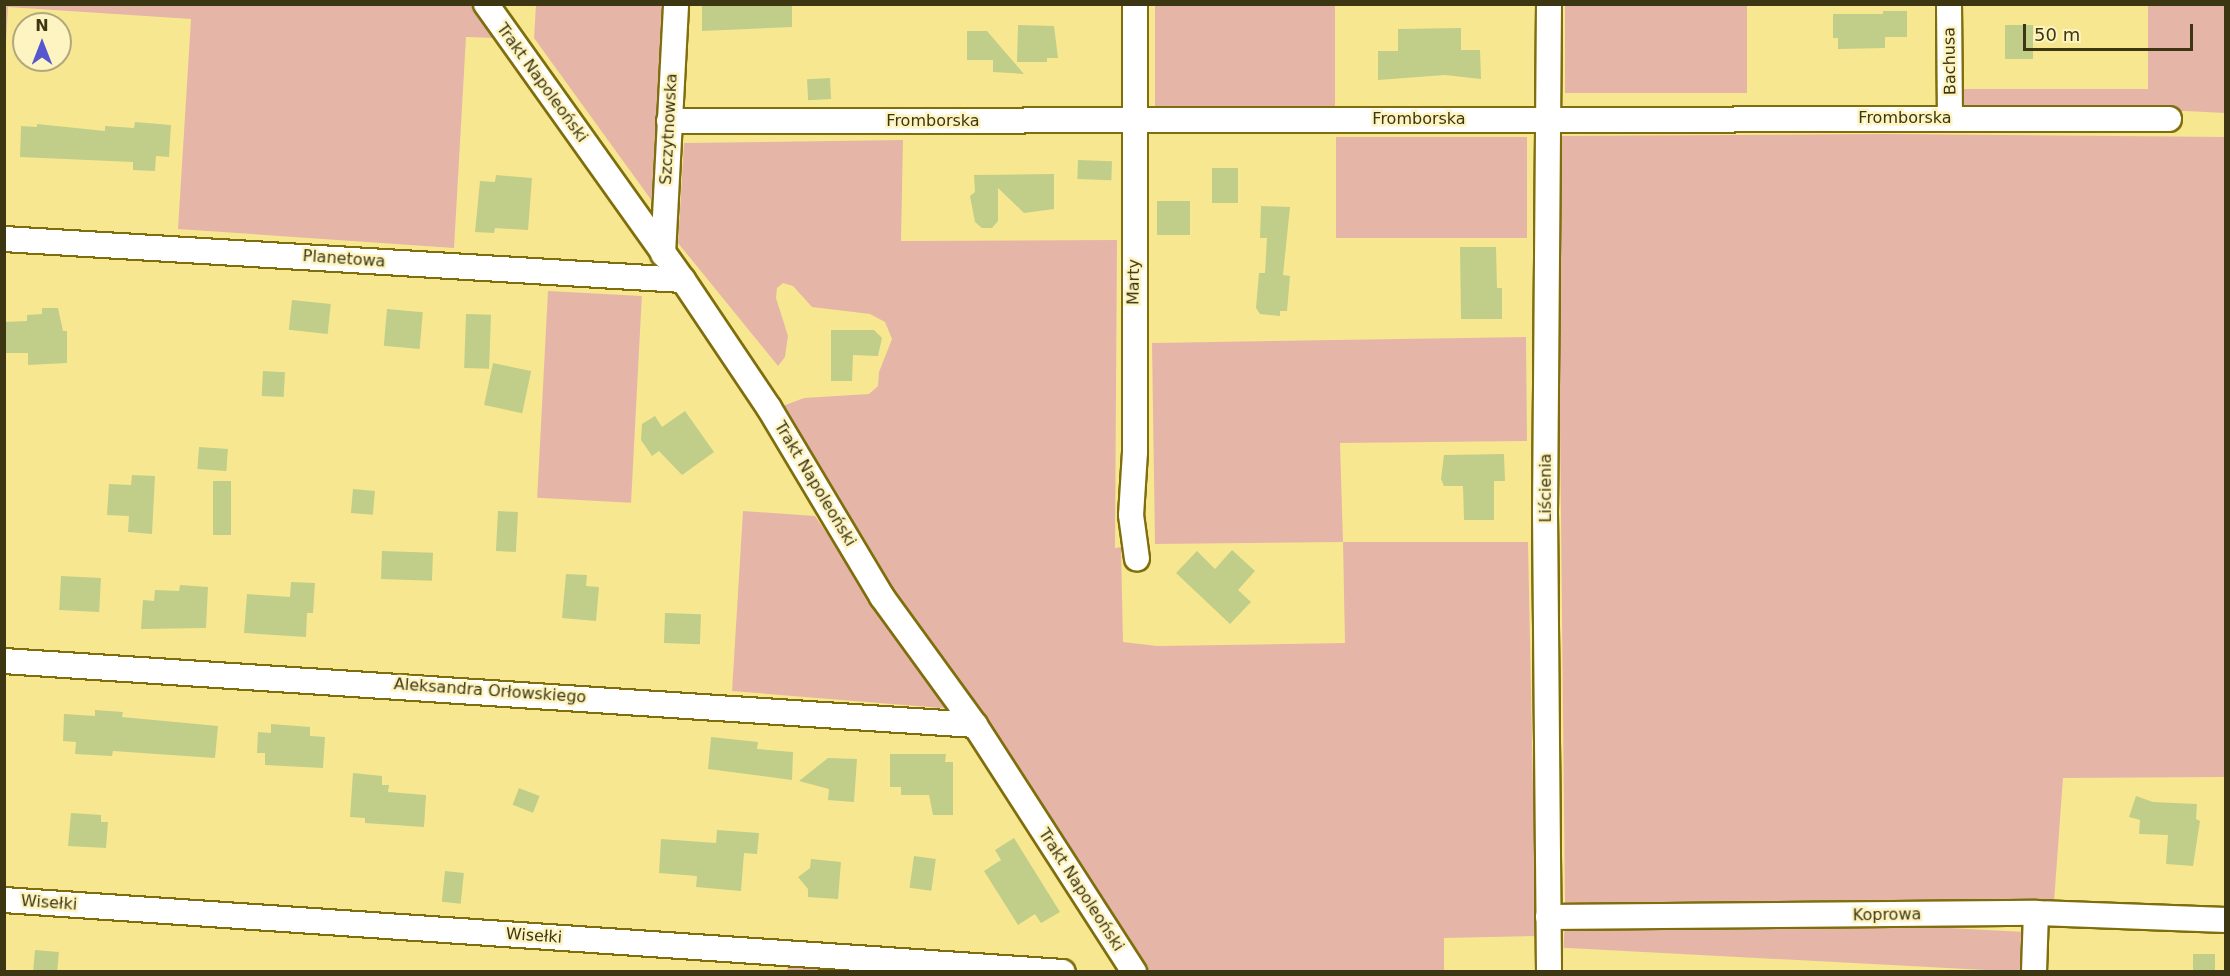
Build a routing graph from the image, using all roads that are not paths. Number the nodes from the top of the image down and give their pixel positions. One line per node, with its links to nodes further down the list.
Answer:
1 (486, 4): 12 (street, Trakt Napoleoński)
2 (676, 4): 10 (street, Szczytnowska)
3 (1135, 4): 9 (street, Marty)
4 (1549, 4): 7 (street, Liścienia)
5 (1949, 4): 6 (street, Bachusa)
6 (1950, 118): 7 (street, Fromborska); 8 (street, Fromborska)
7 (1549, 119): 9 (street, Fromborska); 19 (street, Liścienia)
8 (2169, 119)
9 (1137, 120): 10 (street, Fromborska); 14 (street, Marty)
10 (669, 121): 12 (street, Szczytnowska)
11 (4, 239): 13 (street, Planetowa)
12 (663, 254): 13 (street, Trakt Napoleoński)
13 (683, 280): 16 (street, Trakt Napoleoński)
14 (1137, 559)
15 (4, 661): 16 (street, Aleksandra Orłowskiego)
16 (975, 725): 22 (street, Trakt Napoleoński)
17 (4, 900): 21 (street, Wisełki)
18 (2036, 913): 19 (street, Koprowa); 20 (street, Koprowa); 24 (street)
19 (1548, 917): 23 (street, Liścienia)
20 (2226, 920)
21 (1063, 972)
22 (1134, 972)
23 (1549, 972)
24 (2034, 972)

